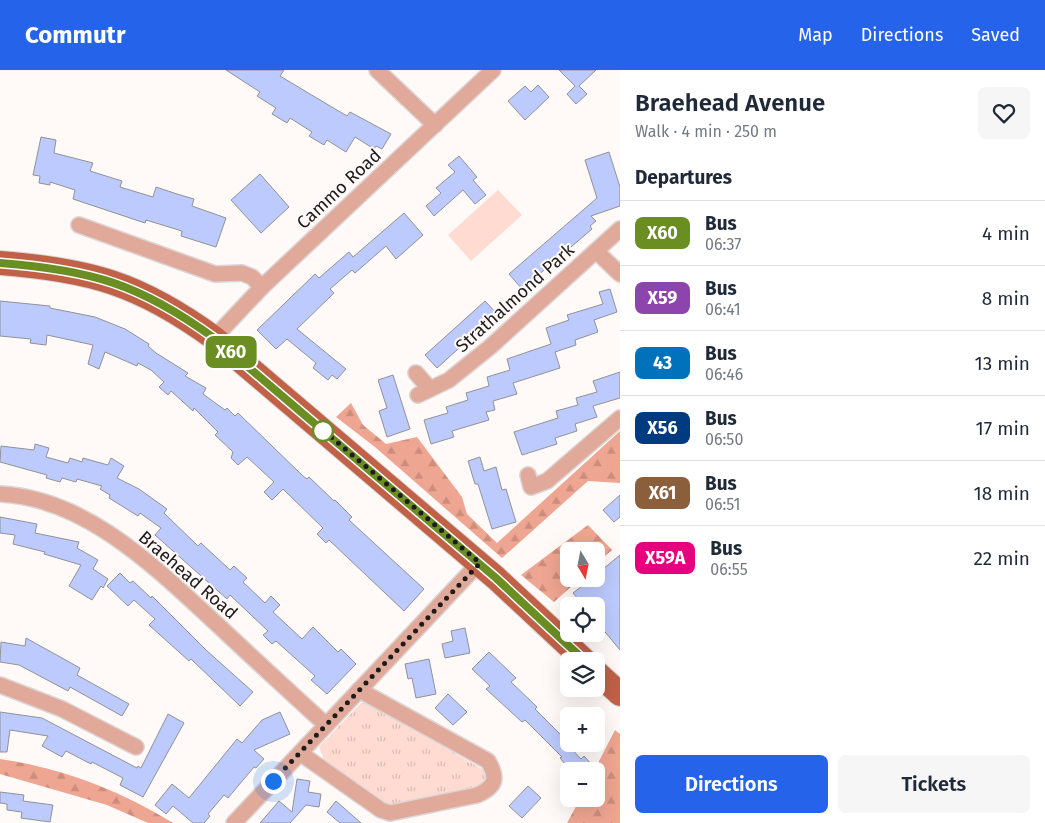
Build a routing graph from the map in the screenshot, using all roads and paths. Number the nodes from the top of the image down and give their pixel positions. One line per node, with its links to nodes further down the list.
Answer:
1 (377, 70): 3 (street)
2 (493, 70): 3 (street, Cammo Road)
3 (435, 125): 9 (street, Cammo Road)
4 (78, 225): 9 (street)
5 (620, 229): 6 (street, Strathalmond Park)
6 (596, 251): 8 (street); 11 (street, Strathalmond Park)
7 (0, 263): 10 (main road)
8 (620, 274)
9 (262, 287): 10 (street, Cammo Road)
10 (214, 338): 15 (main road)
11 (416, 372)
12 (620, 418): 13 (street)
13 (528, 475)
14 (0, 494): 21 (street, Braehead Road)
15 (480, 563): 16 (main road); 19 (street)
16 (575, 652)
17 (605, 680): 20 (main road)
18 (0, 685): 22 (street)
19 (359, 690): 21 (street); 23 (street)
20 (620, 694)
21 (326, 725): 23 (street)
22 (131, 740)
23 (300, 752): 24 (street)
24 (234, 823)

